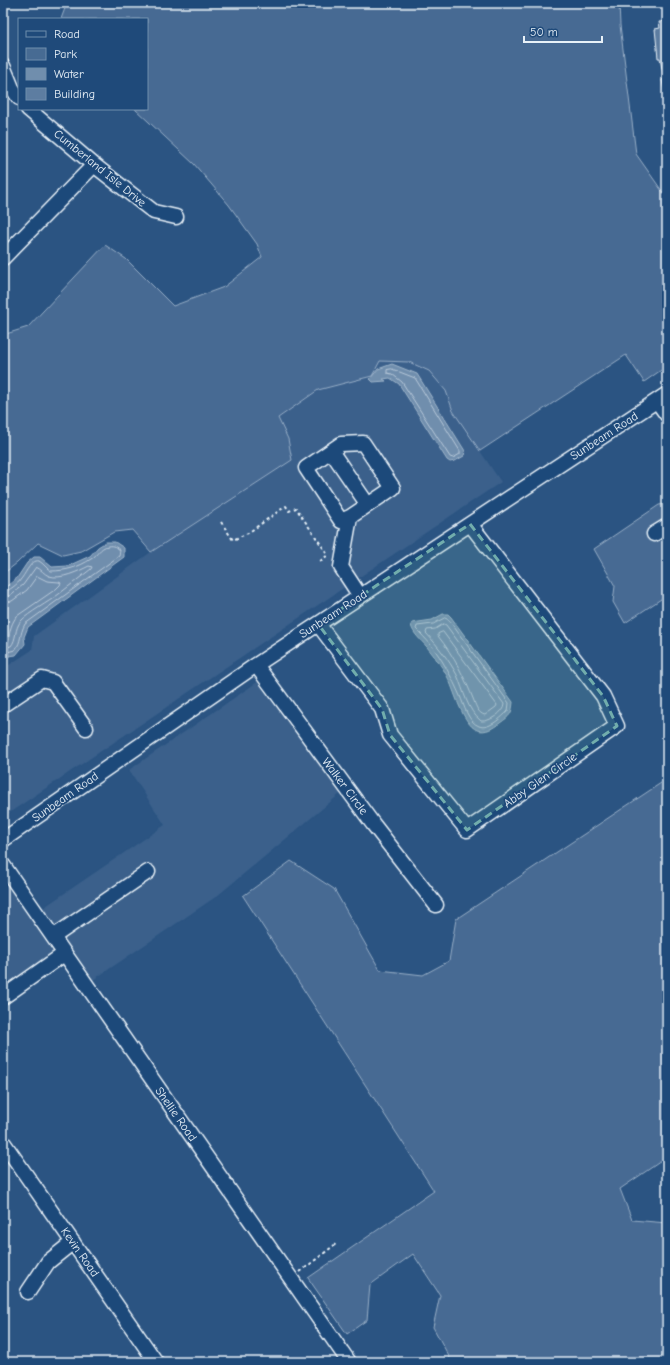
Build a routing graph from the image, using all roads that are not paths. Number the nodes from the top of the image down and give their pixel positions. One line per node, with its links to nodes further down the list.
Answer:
1 (3, 66): 2 (street)
2 (18, 97)
3 (29, 110): 4 (street, Cumberland Isle Drive)
4 (94, 165): 5 (street, Cumberland Isle Drive); 6 (street)
5 (176, 217)
6 (3, 258)
7 (662, 397): 8 (street); 12 (street, Sunbeam Road)
8 (667, 415)
9 (331, 451): 10 (street); 10 (street); 11 (street)
10 (368, 505): 11 (street)
11 (350, 517): 15 (street)
12 (470, 524): 15 (street, Sunbeam Road); 16 (street, Abby Glen Circle)
13 (667, 526): 14 (street)
14 (654, 534)
15 (360, 596): 16 (street, Sunbeam Road)
16 (318, 624): 17 (street, Sunbeam Road)
17 (256, 665): 20 (street, Sunbeam Road); 23 (street, Walker Circle)
18 (3, 705): 19 (street)
19 (86, 728)
20 (3, 840)
21 (3, 865): 24 (street, Shellie Road)
22 (148, 872): 24 (street)
23 (436, 905)
24 (53, 937): 25 (street, Shellie Road)
25 (64, 954): 26 (street); 31 (street, Shellie Road)
26 (3, 997)
27 (3, 1142): 28 (street, Kevin Road)
28 (73, 1242): 29 (street); 30 (street, Kevin Road)
29 (28, 1292)
30 (156, 1362)
31 (349, 1362)

